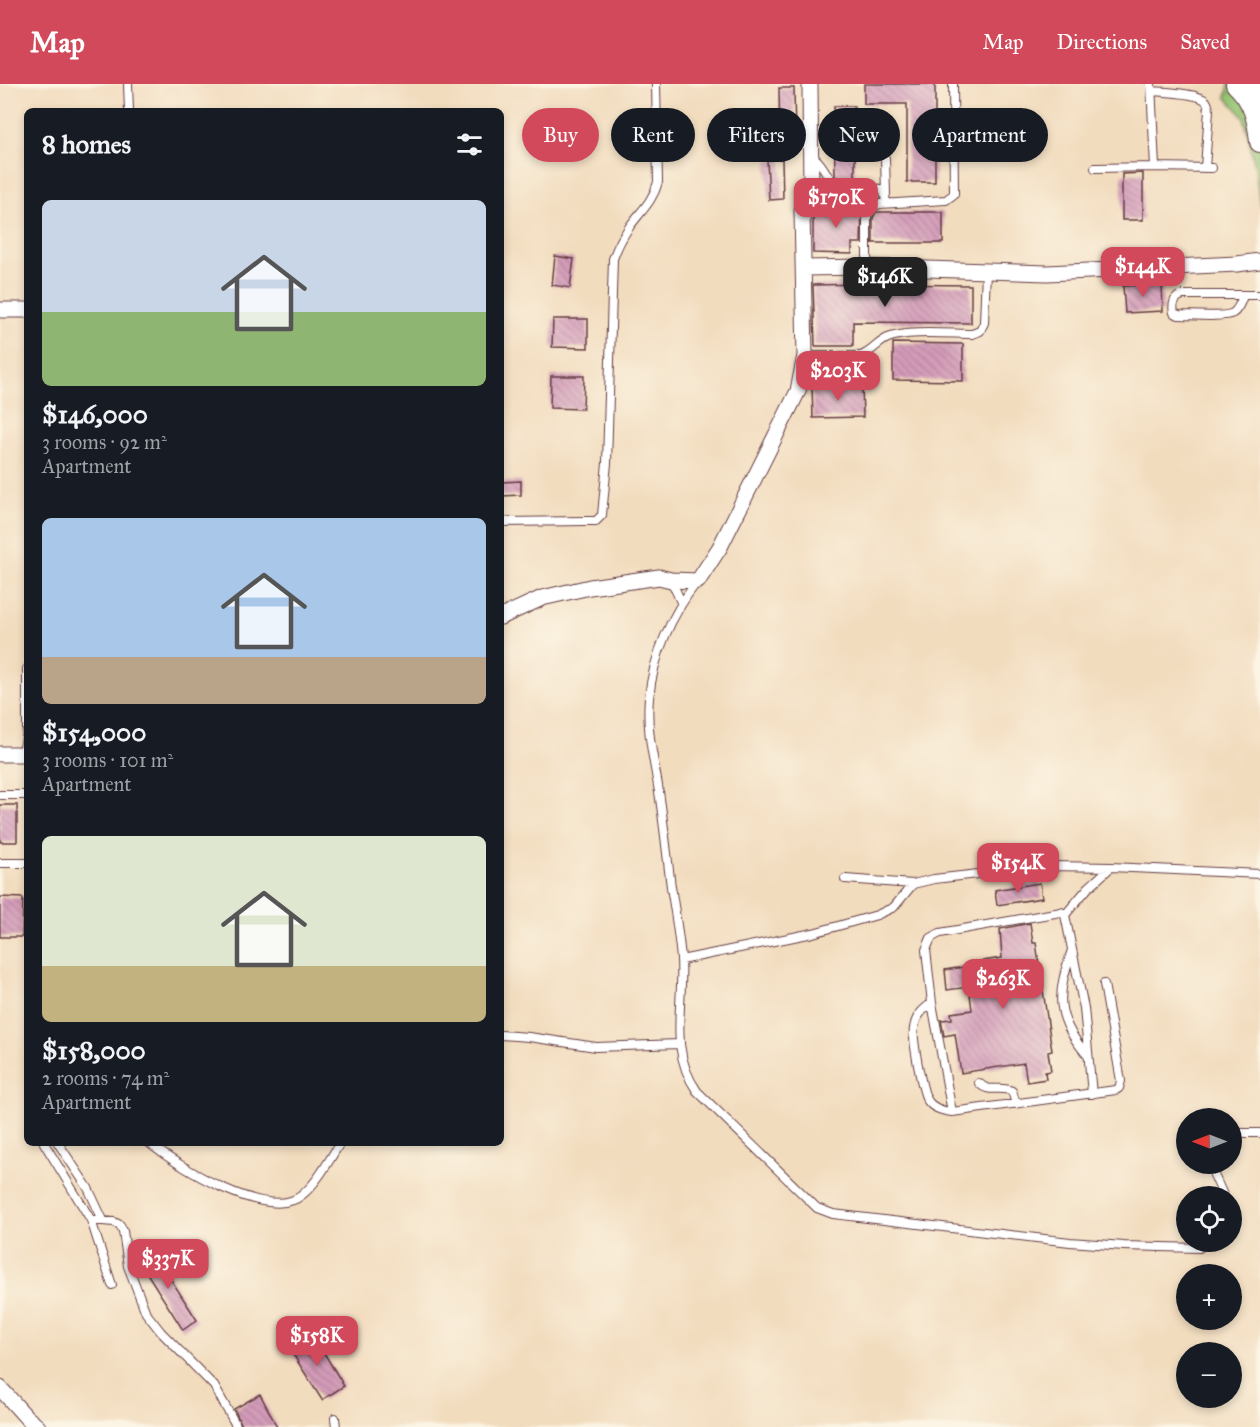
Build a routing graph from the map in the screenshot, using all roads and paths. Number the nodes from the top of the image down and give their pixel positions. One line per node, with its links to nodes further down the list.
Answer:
1 (128, 84): 9 (lane)
2 (656, 84): 26 (lane)
3 (810, 84): 11 (street)
4 (953, 84): 16 (lane)
5 (1236, 84): 10 (street)
6 (1245, 84): 8 (street)
7 (1152, 87): 13 (lane); 13 (lane)
8 (1260, 89)
9 (129, 108)
10 (1260, 142)
11 (812, 159): 15 (lane); 19 (street)
12 (885, 162): 15 (lane)
13 (1155, 167): 14 (lane)
14 (1095, 168)
15 (885, 194): 16 (lane)
16 (886, 203): 18 (lane)
17 (1260, 261): 20 (street)
18 (867, 267): 19 (street); 20 (street)
19 (804, 268): 25 (street)
20 (986, 271): 25 (lane)
21 (1260, 295): 22 (lane)
22 (1243, 296): 22 (lane)
23 (0, 310): 24 (street)
24 (24, 310)
25 (805, 356): 28 (street)
26 (504, 522)
27 (671, 580): 28 (street); 29 (lane); 30 (street)
28 (698, 580): 29 (lane)
29 (681, 602): 43 (lane)
30 (504, 616)
31 (0, 754): 32 (street)
32 (24, 754)
33 (0, 795): 34 (lane)
34 (24, 795)
35 (0, 863): 36 (lane)
36 (24, 863)
37 (1111, 867): 38 (lane); 40 (lane); 41 (lane)
38 (1260, 874)
39 (845, 879): 40 (lane)
40 (913, 884): 43 (lane)
41 (1065, 915): 42 (lane); 45 (lane)
42 (1073, 948): 48 (lane); 48 (lane)
43 (681, 960): 47 (lane)
44 (1104, 984): 50 (lane)
45 (932, 1003): 52 (lane); 52 (lane)
46 (504, 1035): 47 (lane)
47 (679, 1044): 61 (lane)
48 (1088, 1056): 50 (lane)
49 (979, 1083): 51 (lane)
50 (1092, 1094): 51 (lane)
51 (1016, 1104): 52 (lane)
52 (952, 1112)
53 (1242, 1133): 54 (lane)
54 (1260, 1133)
55 (46, 1146): 59 (lane)
56 (60, 1146): 60 (lane)
57 (153, 1146): 58 (lane)
58 (338, 1146)
59 (91, 1220): 60 (lane); 62 (lane)
60 (103, 1220): 65 (lane)
61 (1176, 1247)
62 (112, 1284)
63 (0, 1388): 64 (street)
64 (38, 1427)
65 (237, 1427)

